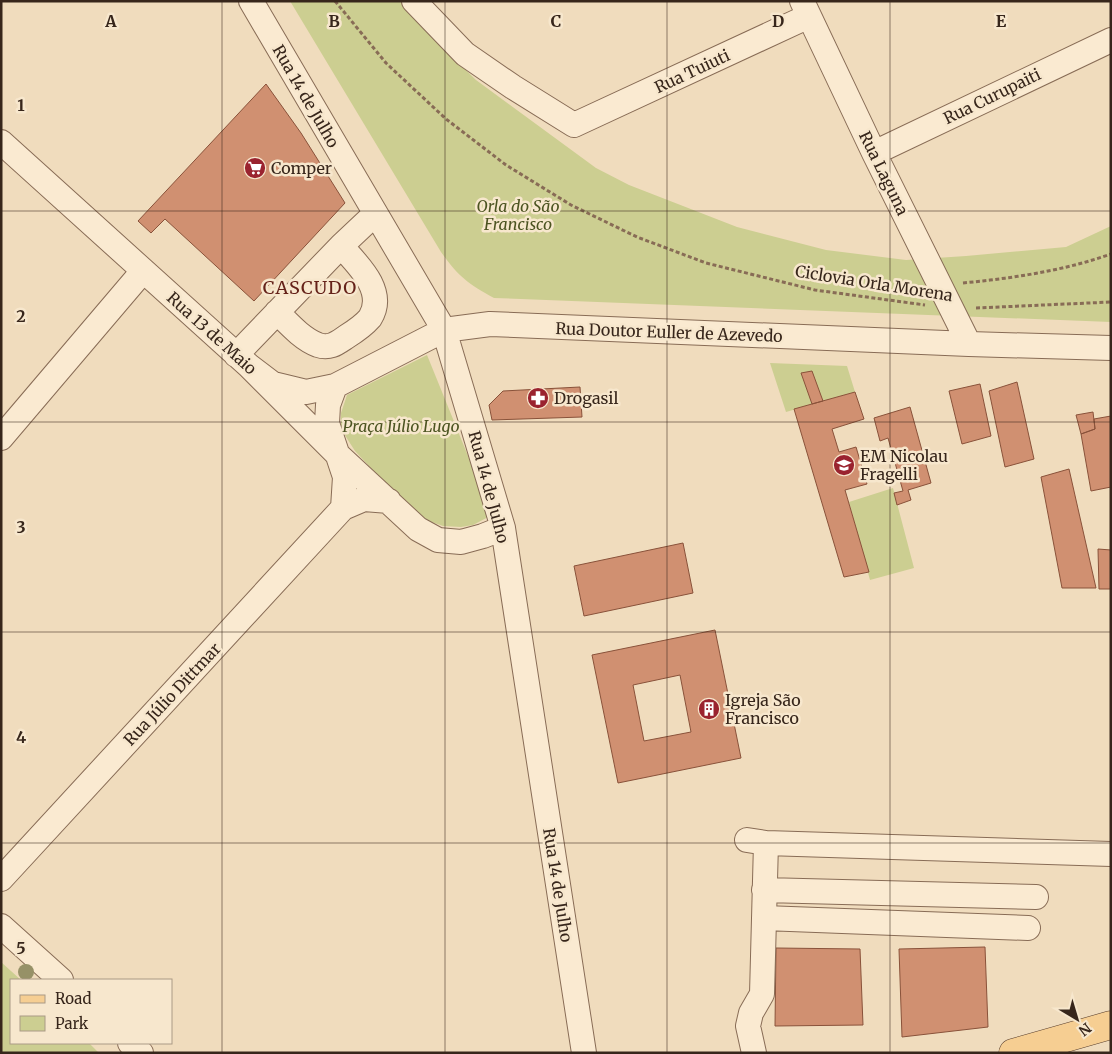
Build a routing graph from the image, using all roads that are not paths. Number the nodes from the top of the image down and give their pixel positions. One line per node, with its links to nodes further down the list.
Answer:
1 (251, 1): 7 (street, Rua 14 de Julho)
2 (414, 1): 3 (street, Rua Tuiuti)
3 (805, 9): 6 (street, Rua Laguna)
4 (1111, 40): 6 (street, Rua Curupaiti)
5 (1, 142): 9 (street, Rua 13 de Maio)
6 (874, 153): 12 (street, Rua Laguna)
7 (375, 214): 8 (street); 11 (street, Rua 14 de Julho)
8 (341, 246): 10 (street); 10 (street)
9 (144, 272): 14 (street, Rua 13 de Maio); 16 (street)
10 (277, 312): 14 (street)
11 (444, 330): 12 (street, Rua Doutor Euller de Azevedo); 15 (street, Rua Doutor Euller de Azevedo); 20 (street, Rua 14 de Julho)
12 (969, 344): 13 (street, Rua Doutor Euller de Azevedo)
13 (1111, 348)
14 (242, 360): 15 (street, Rua Doutor Euller de Azevedo); 17 (street, Rua 13 de Maio)
15 (335, 386): 17 (street)
16 (1, 438)
17 (336, 453): 18 (street, Rua 13 de Maio); 19 (street)
18 (388, 501): 19 (street, Rua Júlio Dittmar); 20 (street, Rua 13 de Maio)
19 (343, 508): 22 (street, Rua Júlio Dittmar)
20 (503, 528): 32 (street, Rua 14 de Julho)
21 (1111, 854): 23 (street)
22 (1, 879)
23 (764, 890): 24 (street); 25 (street)
24 (1036, 897)
25 (764, 918): 27 (street); 33 (street)
26 (1, 926): 28 (street)
27 (1028, 928)
28 (60, 979)
29 (1111, 1025): 34 (main road)
30 (131, 1044): 31 (street)
31 (141, 1053)
32 (584, 1053)
33 (754, 1053)
34 (1013, 1053)

